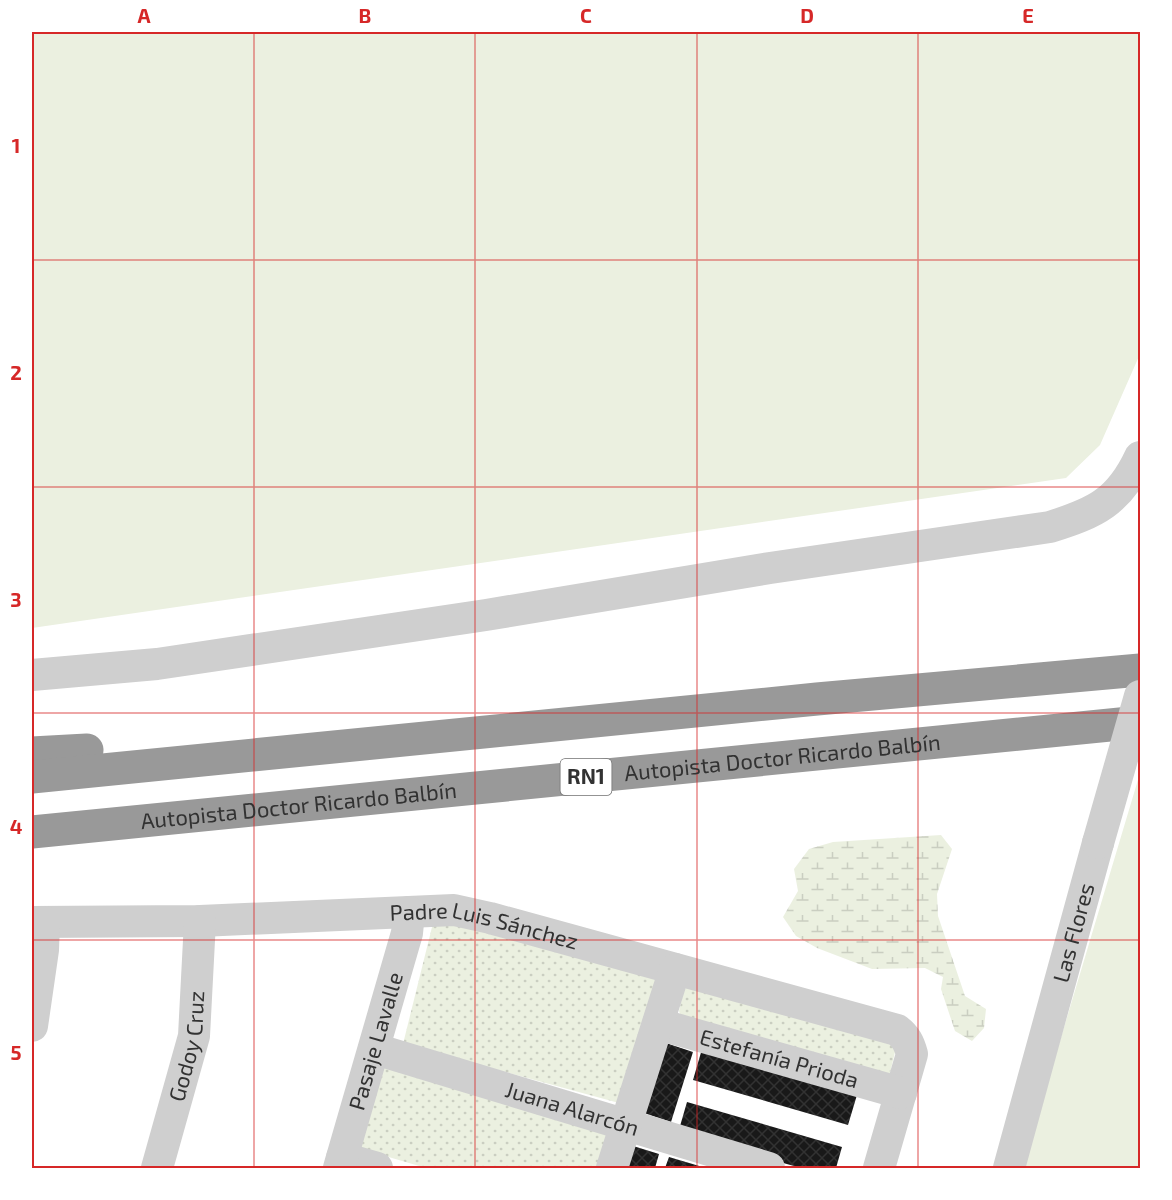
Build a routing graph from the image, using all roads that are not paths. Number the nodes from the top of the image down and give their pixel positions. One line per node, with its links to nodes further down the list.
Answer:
1 (1140, 458): 3 (street)
2 (1140, 670): 7 (highway)
3 (32, 675)
4 (1140, 696): 25 (street, Las Flores, bridge)
5 (1140, 722): 9 (highway, Autopista Doctor Ricardo Balbín / RN1)
6 (32, 753): 7 (highway)
7 (226, 758): 8 (highway)
8 (32, 777)
9 (32, 832)
10 (409, 912): 11 (street, Padre Luis Sánchez); 13 (street, Padre Luis Sánchez); 16 (street, Pasaje Lavalle)
11 (200, 921): 12 (street, Padre Luis Sánchez); 20 (street, Godoy Cruz)
12 (38, 922): 15 (street)
13 (675, 969): 14 (street); 17 (street, Padre Luis Sánchez)
14 (658, 1024): 17 (street, Estefanía Prioda); 18 (street)
15 (32, 1026)
16 (375, 1049): 18 (street, Juana Alarcón); 19 (street, Pasaje Lavalle)
17 (901, 1093): 24 (street)
18 (625, 1126): 22 (street); 23 (street, Juana Alarcón)
19 (341, 1163): 21 (street)
20 (157, 1168)
21 (377, 1168)
22 (612, 1168)
23 (769, 1168)
24 (879, 1168)
25 (1009, 1168)

